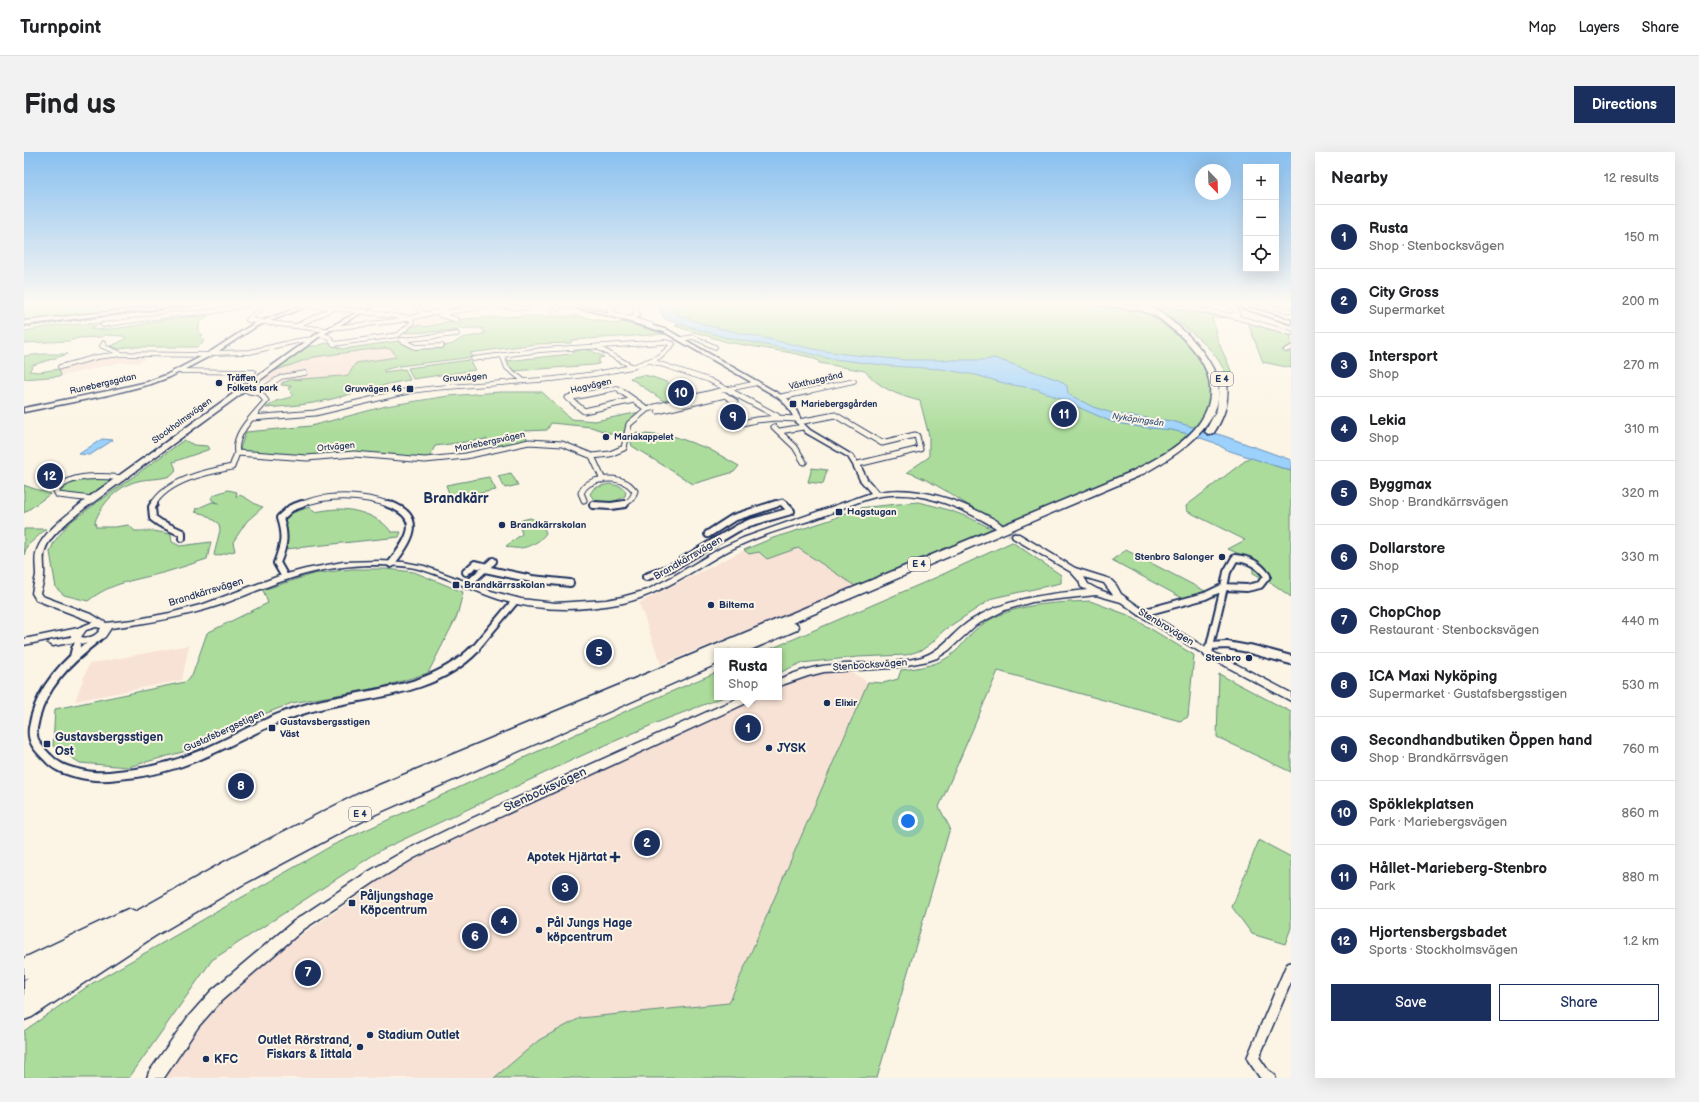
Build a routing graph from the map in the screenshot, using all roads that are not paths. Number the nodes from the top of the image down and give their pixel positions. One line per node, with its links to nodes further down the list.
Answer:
1 (105, 347): 13 (street)
2 (221, 347): 14 (street, Runebergsgatan)
3 (268, 347): 14 (street)
4 (301, 347): 26 (street, Stockholmsvägen)
5 (594, 347): 15 (street)
6 (597, 347): 18 (street)
7 (671, 347): 17 (street, Gruvvägen)
8 (695, 347): 24 (street)
9 (1196, 347): 41 (highway, E 4)
10 (1202, 347): 41 (highway, E 4)
11 (1291, 348): 12 (street)
12 (1286, 350)
13 (122, 354): 14 (street); 19 (street)
14 (211, 354): 20 (street, Runebergsgatan)
15 (502, 355): 16 (street); 22 (street)
16 (473, 359)
17 (651, 361): 18 (street, Gruvvägen); 25 (street)
18 (633, 366): 22 (street, Gruvvägen)
19 (60, 367)
20 (179, 371): 26 (street); 35 (street, Runebergsgatan)
21 (305, 373): 27 (street)
22 (525, 381): 37 (street, Gruvvägen)
23 (854, 381): 28 (street, Växthusgränd)
24 (755, 382): 25 (street); 28 (street)
25 (726, 389): 29 (street); 38 (street)
26 (242, 390): 27 (street); 50 (street, Stockholmsvägen)
27 (258, 392): 37 (street)
28 (781, 397): 39 (street)
29 (687, 398): 31 (street); 34 (street)
30 (635, 400): 30 (street, Hagvägen); 34 (street, Hagvägen)
31 (693, 402): 32 (street); 33 (street); 36 (street)
32 (735, 402)
33 (699, 406)
34 (647, 409): 46 (street)
35 (24, 410)
36 (658, 411)
37 (252, 418): 45 (street)
38 (776, 418): 39 (street); 40 (street)
39 (800, 422): 43 (street); 49 (street); 49 (street)
40 (733, 425)
41 (1209, 425): 44 (highway, E 4)
42 (774, 427): 43 (street)
43 (780, 431): 48 (street)
44 (1195, 441): 86 (highway, E 4); 87 (highway, E 4)
45 (237, 453): 47 (street, Ortvägen); 59 (street)
46 (592, 456): 47 (street, Mariebergsvägen); 51 (street)
47 (436, 460)
48 (804, 462)
49 (858, 464): 52 (street)
50 (122, 478): 53 (street, Stockholmsvägen); 53 (street)
51 (603, 480): 54 (street); 55 (street)
52 (876, 494): 56 (street); 61 (street, Brandkärrsvägen)
53 (92, 499): 80 (street, Stockholmsvägen)
54 (584, 500)
55 (593, 505)
56 (999, 526)
57 (708, 534): 60 (street)
58 (1016, 536): 65 (street, Stenbrovägen)
59 (182, 538)
60 (721, 538): 61 (street); 67 (street)
61 (732, 545): 77 (street, Brandkärrsvägen)
62 (493, 561): 64 (street)
63 (391, 564): 69 (street, Brandkärrsvägen); 69 (street); 72 (street, Brandkärrsvägen)
64 (486, 568): 66 (street); 71 (street); 72 (street)
65 (1072, 570): 68 (street, Stenbrovägen); 70 (street, Stenbrovägen)
66 (466, 572)
67 (646, 577)
68 (1092, 577): 70 (street); 74 (street, Stenbrovägen)
69 (285, 578): 82 (street, Brandkärrsvägen)
70 (1083, 582): 75 (street, Stenbrovägen); 76 (street, Stenbocksvägen)
71 (570, 583)
72 (467, 585): 77 (street, Brandkärrsvägen)
73 (1224, 587): 73 (street); 79 (street); 88 (street)
74 (1114, 589): 75 (street); 78 (street, Stenbrovägen)
75 (1100, 593): 76 (street, Stenbocksvägen); 78 (street, Stenbrovägen)
76 (1066, 595): 93 (street, Stenbocksvägen)
77 (515, 601): 90 (street, Gustafsbergsstigen)
78 (1126, 602): 79 (street, Stenbrovägen)
79 (1142, 613): 88 (street, Stenbrovägen)
80 (83, 615): 81 (street); 82 (street)
81 (83, 628): 82 (street); 83 (street); 84 (street)
82 (102, 630): 83 (street); 90 (street, Gustafsbergsstigen)
83 (77, 640): 85 (street); 90 (street, Gustafsbergsstigen)
84 (24, 642)
85 (24, 647)
86 (720, 648)
87 (743, 648)
88 (1209, 649): 92 (street); 94 (street, Stenbrovägen)
89 (714, 650): 96 (highway, E 4)
90 (74, 657)
91 (714, 660): 100 (highway, E 4)
92 (1291, 660)
93 (782, 683)
94 (1291, 697)
95 (742, 700): 101 (street, Stenbocksvägen)
96 (230, 868): 98 (highway); 99 (highway, E 4)
97 (1291, 968): 102 (street)
98 (24, 969)
99 (24, 992)
100 (24, 1009)
101 (155, 1078)
102 (1270, 1078)

